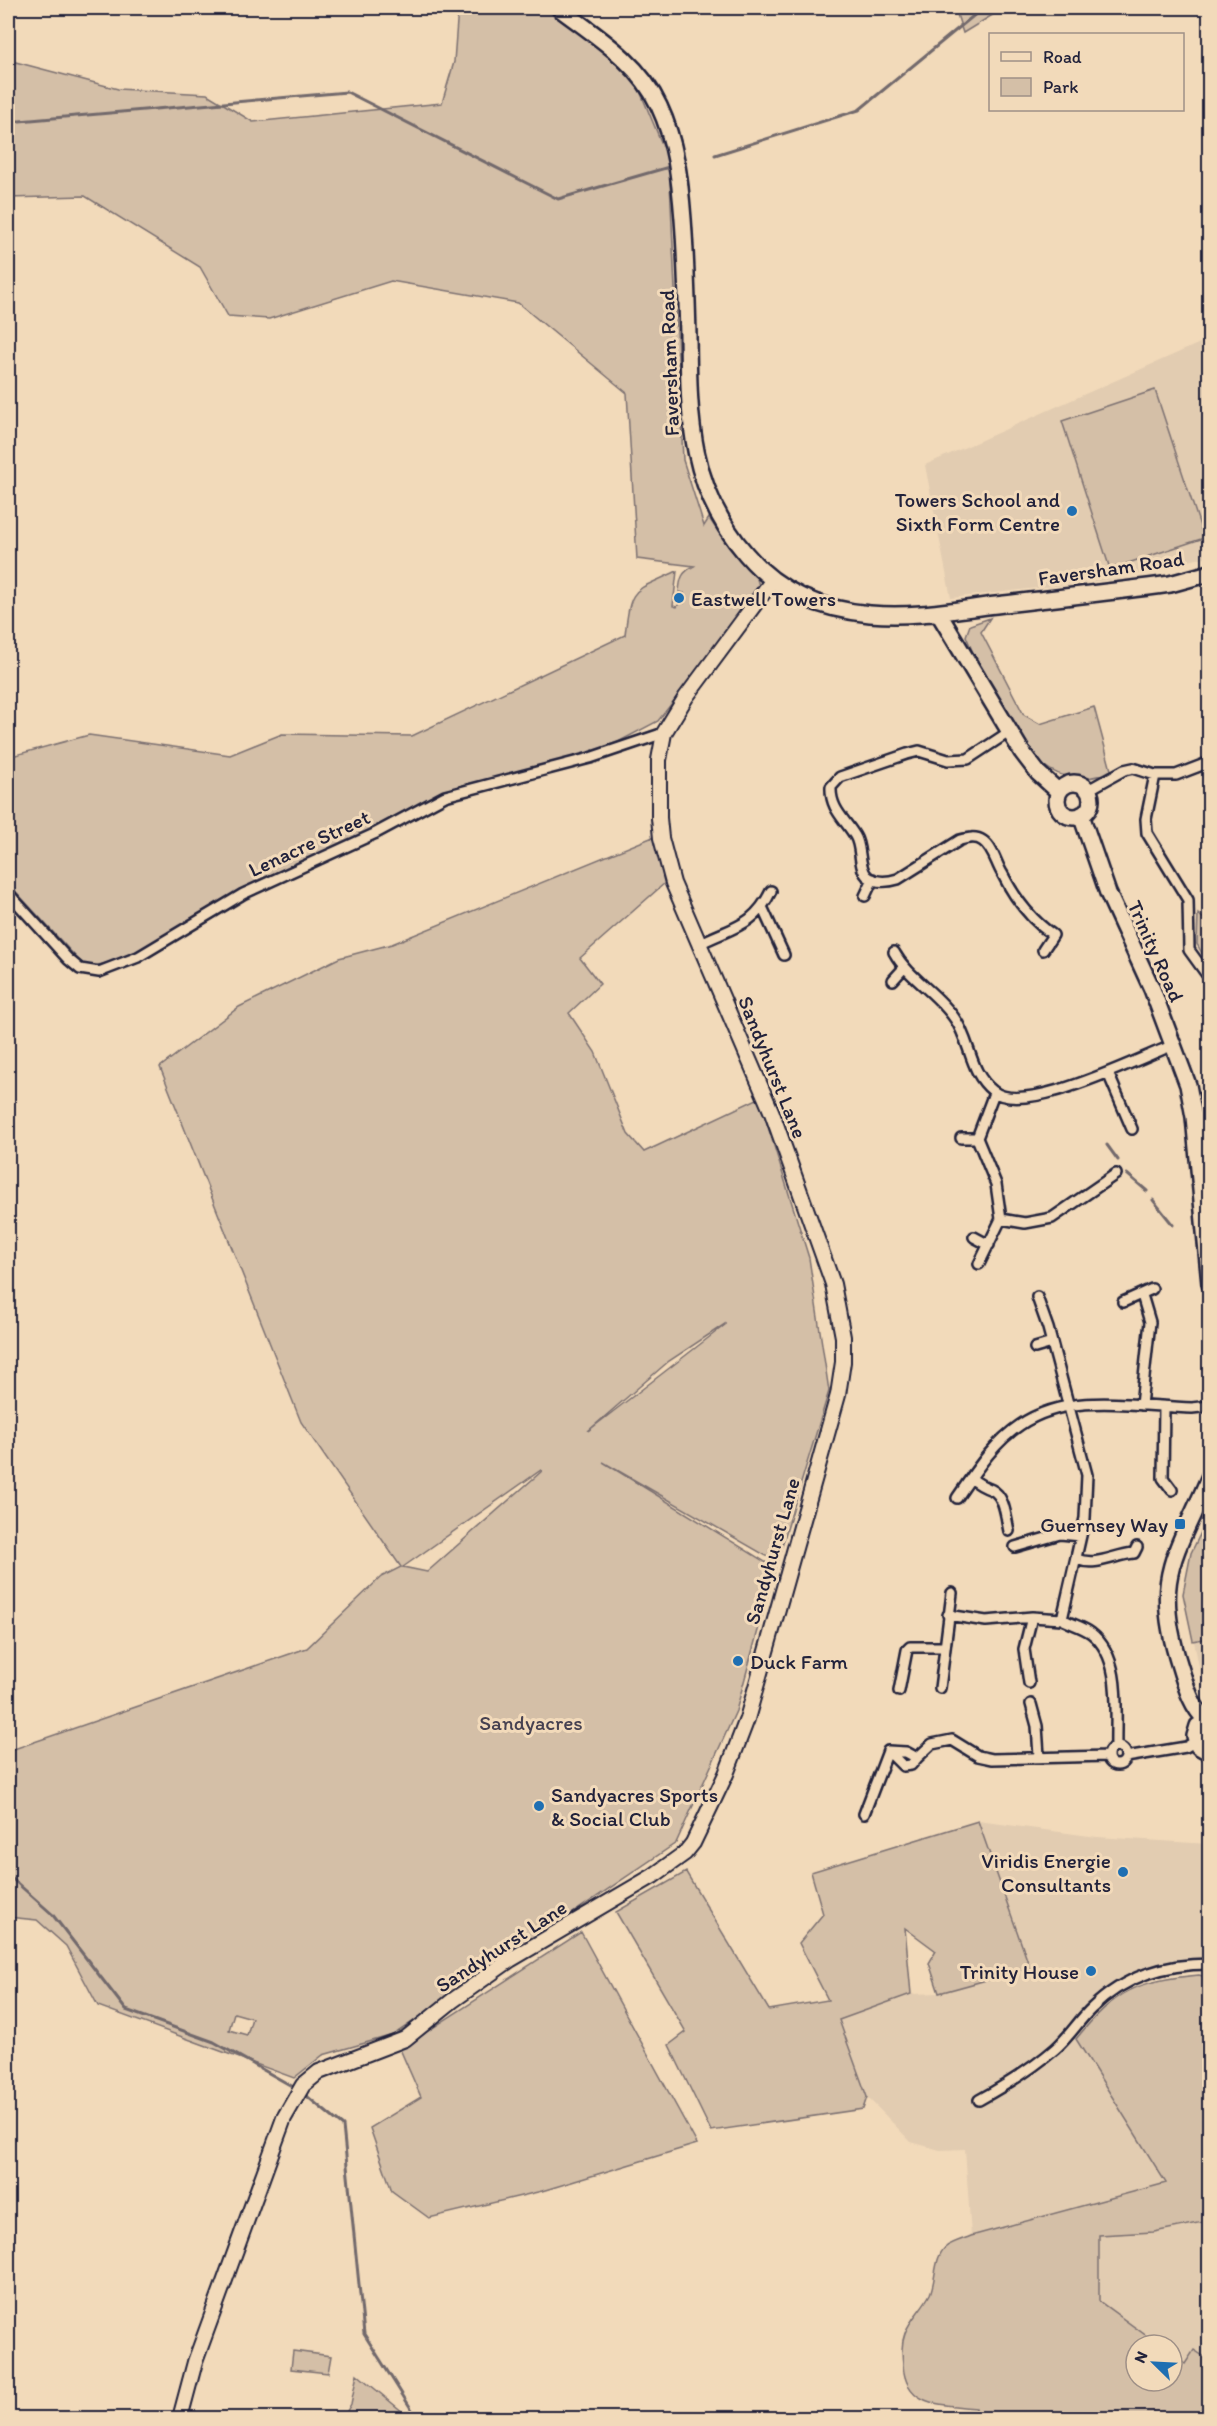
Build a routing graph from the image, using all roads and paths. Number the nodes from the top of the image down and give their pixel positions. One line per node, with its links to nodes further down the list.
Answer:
1 (559, 8): 3 (main road, Faversham Road)
2 (1209, 573): 4 (main road, Faversham Road)
3 (772, 581): 4 (main road, Faversham Road); 6 (street, Sandyhurst Lane)
4 (939, 614): 5 (main road)
5 (1009, 732): 10 (main road); 12 (street)
6 (664, 733): 14 (street, Lenacre Street); 17 (street, Sandyhurst Lane)
7 (1209, 762): 8 (street)
8 (1155, 775): 9 (street); 22 (street)
9 (1088, 790): 10 (main road); 11 (main road)
10 (1059, 792): 11 (main road)
11 (1081, 815): 24 (main road, Trinity Road)
12 (873, 879): 15 (street); 18 (street)
13 (771, 891): 16 (street)
14 (8, 893)
15 (865, 896)
16 (763, 909): 17 (street); 20 (street)
17 (699, 944): 76 (street, Sandyhurst Lane)
18 (1043, 950)
19 (894, 952): 21 (street)
20 (784, 955)
21 (903, 969): 23 (street); 26 (street)
22 (1209, 978)
23 (893, 980)
24 (1174, 1045): 25 (street); 35 (main road, Trinity Road)
25 (1108, 1073): 26 (street); 27 (street)
26 (994, 1093): 29 (street)
27 (1132, 1129)
28 (962, 1138): 29 (street)
29 (977, 1138): 31 (street)
30 (1116, 1174): 31 (street)
31 (1001, 1219): 33 (street)
32 (974, 1237): 33 (street)
33 (989, 1245): 34 (street)
34 (980, 1264)
35 (1209, 1284)
36 (1152, 1289): 37 (street)
37 (1142, 1295): 39 (street); 42 (street)
38 (1037, 1297): 40 (street)
39 (1123, 1302)
40 (1052, 1343): 41 (street); 43 (street)
41 (1035, 1348)
42 (1141, 1405): 43 (street); 45 (street)
43 (1070, 1406): 47 (street); 51 (street)
44 (1209, 1406): 45 (street)
45 (1164, 1407): 48 (street)
46 (1209, 1476): 64 (main road)
47 (971, 1478): 49 (street); 50 (street)
48 (1172, 1490)
49 (957, 1498)
50 (1009, 1531)
51 (1081, 1536): 53 (street); 54 (street)
52 (1137, 1546): 54 (street)
53 (1015, 1548)
54 (1076, 1559): 58 (street)
55 (952, 1593): 56 (street)
56 (948, 1615): 57 (street); 59 (street)
57 (1032, 1617): 58 (street); 60 (street)
58 (1062, 1619): 66 (street)
59 (943, 1647): 61 (street); 62 (street)
60 (1029, 1683)
61 (940, 1688)
62 (899, 1691)
63 (1031, 1704): 69 (street)
64 (1208, 1719): 65 (main road)
65 (1196, 1741): 68 (main road); 71 (street)
66 (1116, 1747): 70 (street); 71 (street)
67 (888, 1751): 72 (street); 72 (street); 73 (street)
68 (1209, 1753)
69 (1039, 1756): 70 (street); 72 (street)
70 (1108, 1756): 71 (street)
71 (1126, 1757)
72 (917, 1758)
73 (864, 1814)
74 (1209, 1964): 75 (street)
75 (979, 2100)
76 (180, 2418)

